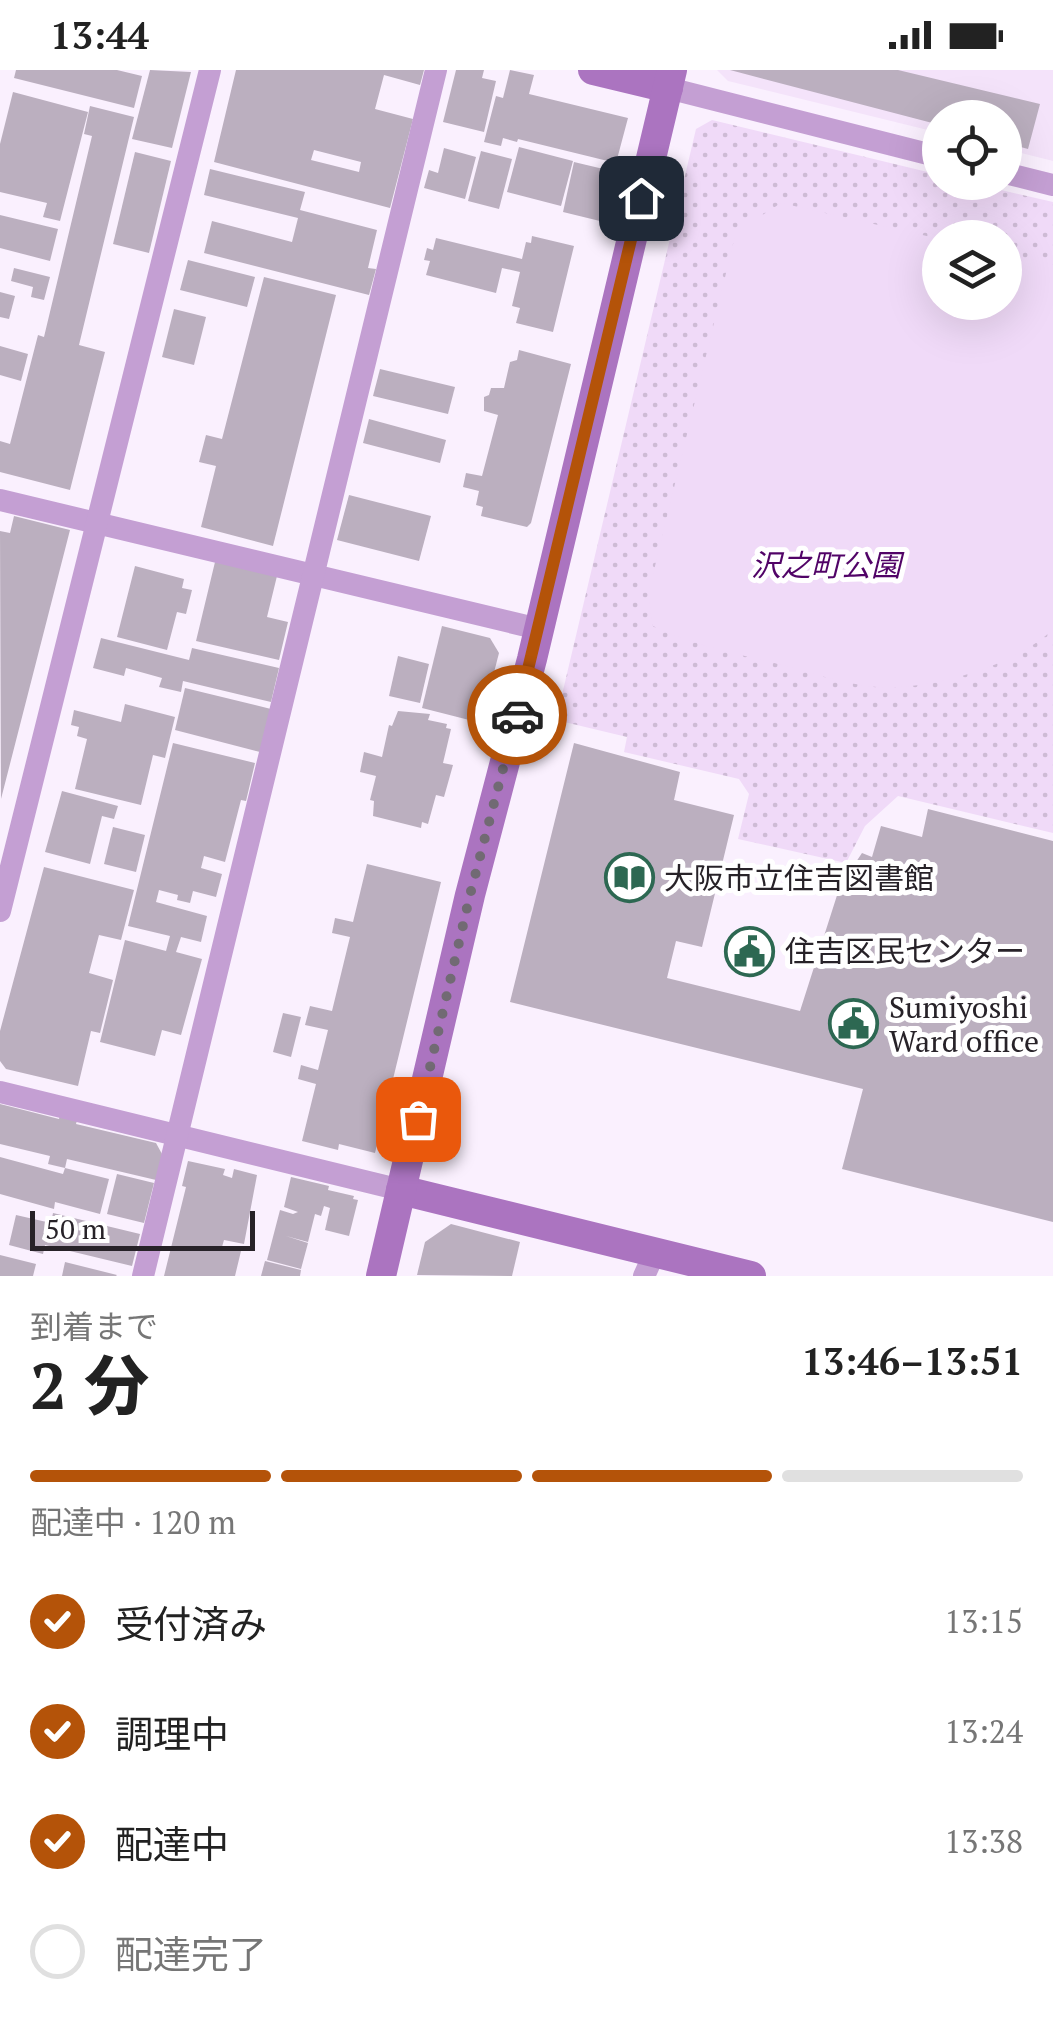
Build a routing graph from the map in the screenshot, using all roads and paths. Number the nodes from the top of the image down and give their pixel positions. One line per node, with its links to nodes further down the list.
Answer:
1 (210, 70): 9 (street)
2 (436, 70): 10 (street)
3 (593, 70): 4 (street)
4 (670, 79): 5 (street); 11 (street)
5 (922, 151)
6 (1022, 176): 7 (street)
7 (1053, 184)
8 (0, 500): 9 (street)
9 (96, 523): 10 (street); 12 (street)
10 (314, 575): 11 (street); 14 (street)
11 (539, 629): 15 (street)
12 (0, 911)
13 (0, 1092): 14 (street)
14 (180, 1136): 15 (street); 17 (street)
15 (401, 1190): 16 (street); 18 (street)
16 (649, 1264): 19 (street)
17 (143, 1276)
18 (381, 1276)
19 (751, 1276)

